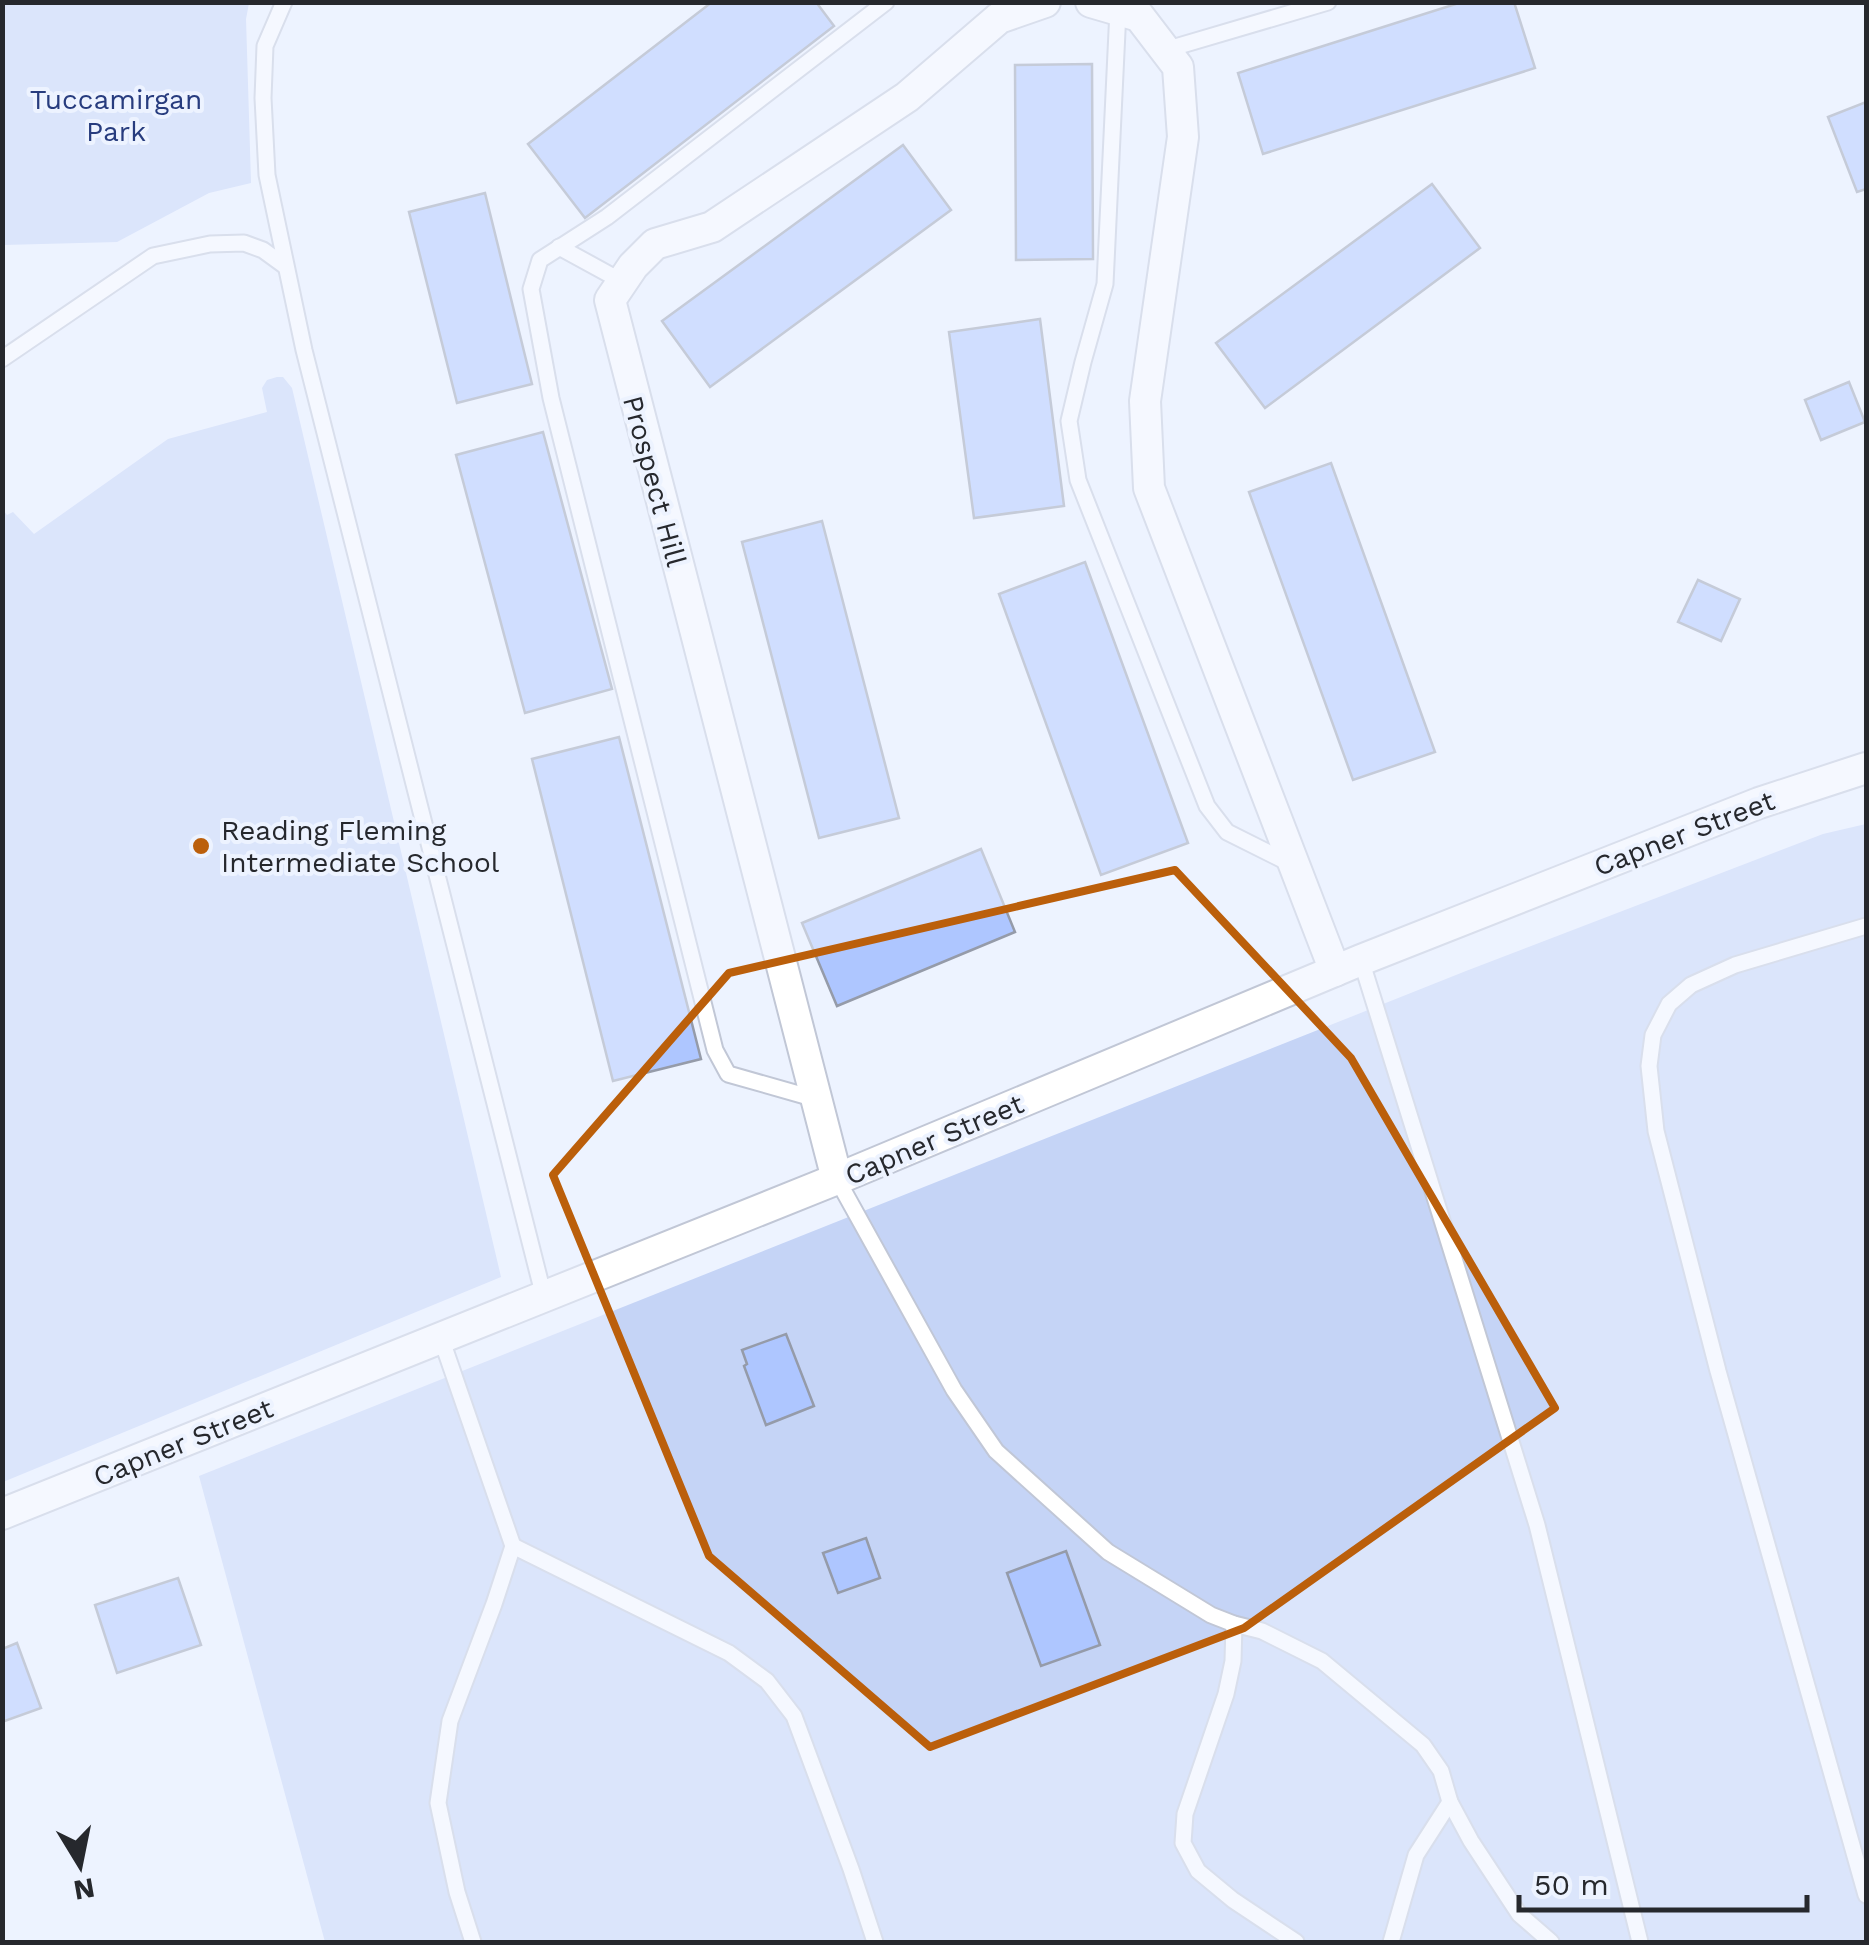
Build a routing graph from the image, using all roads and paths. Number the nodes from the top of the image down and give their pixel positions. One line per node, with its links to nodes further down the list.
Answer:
1 (284, 2): 8 (lane)
2 (886, 2): 7 (lane)
3 (1328, 2): 6 (lane)
4 (1038, 4): 9 (street)
5 (1105, 6): 6 (street); 12 (lane)
6 (1165, 50): 12 (street)
7 (559, 247): 9 (lane); 15 (lane)
8 (285, 266): 10 (lane); 17 (lane)
9 (622, 282): 15 (street, Prospect Hill)
10 (2, 359)
11 (1866, 768): 14 (street, Capner Street)
12 (1294, 866): 14 (street)
13 (1866, 926): 23 (lane)
14 (1348, 965): 16 (street, Capner Street); 29 (lane)
15 (816, 1099): 16 (street, Prospect Hill)
16 (838, 1180): 17 (street, Capner Street); 21 (lane)
17 (544, 1297): 18 (street, Capner Street)
18 (441, 1338): 19 (street, Capner Street); 20 (lane)
19 (2, 1514)
20 (513, 1546): 24 (lane); 25 (lane)
21 (1234, 1624): 22 (lane); 26 (lane)
22 (1450, 1802): 27 (lane); 28 (lane)
23 (1866, 1895)
24 (473, 1942)
25 (875, 1942)
26 (1296, 1942)
27 (1392, 1942)
28 (1550, 1942)
29 (1640, 1942)

